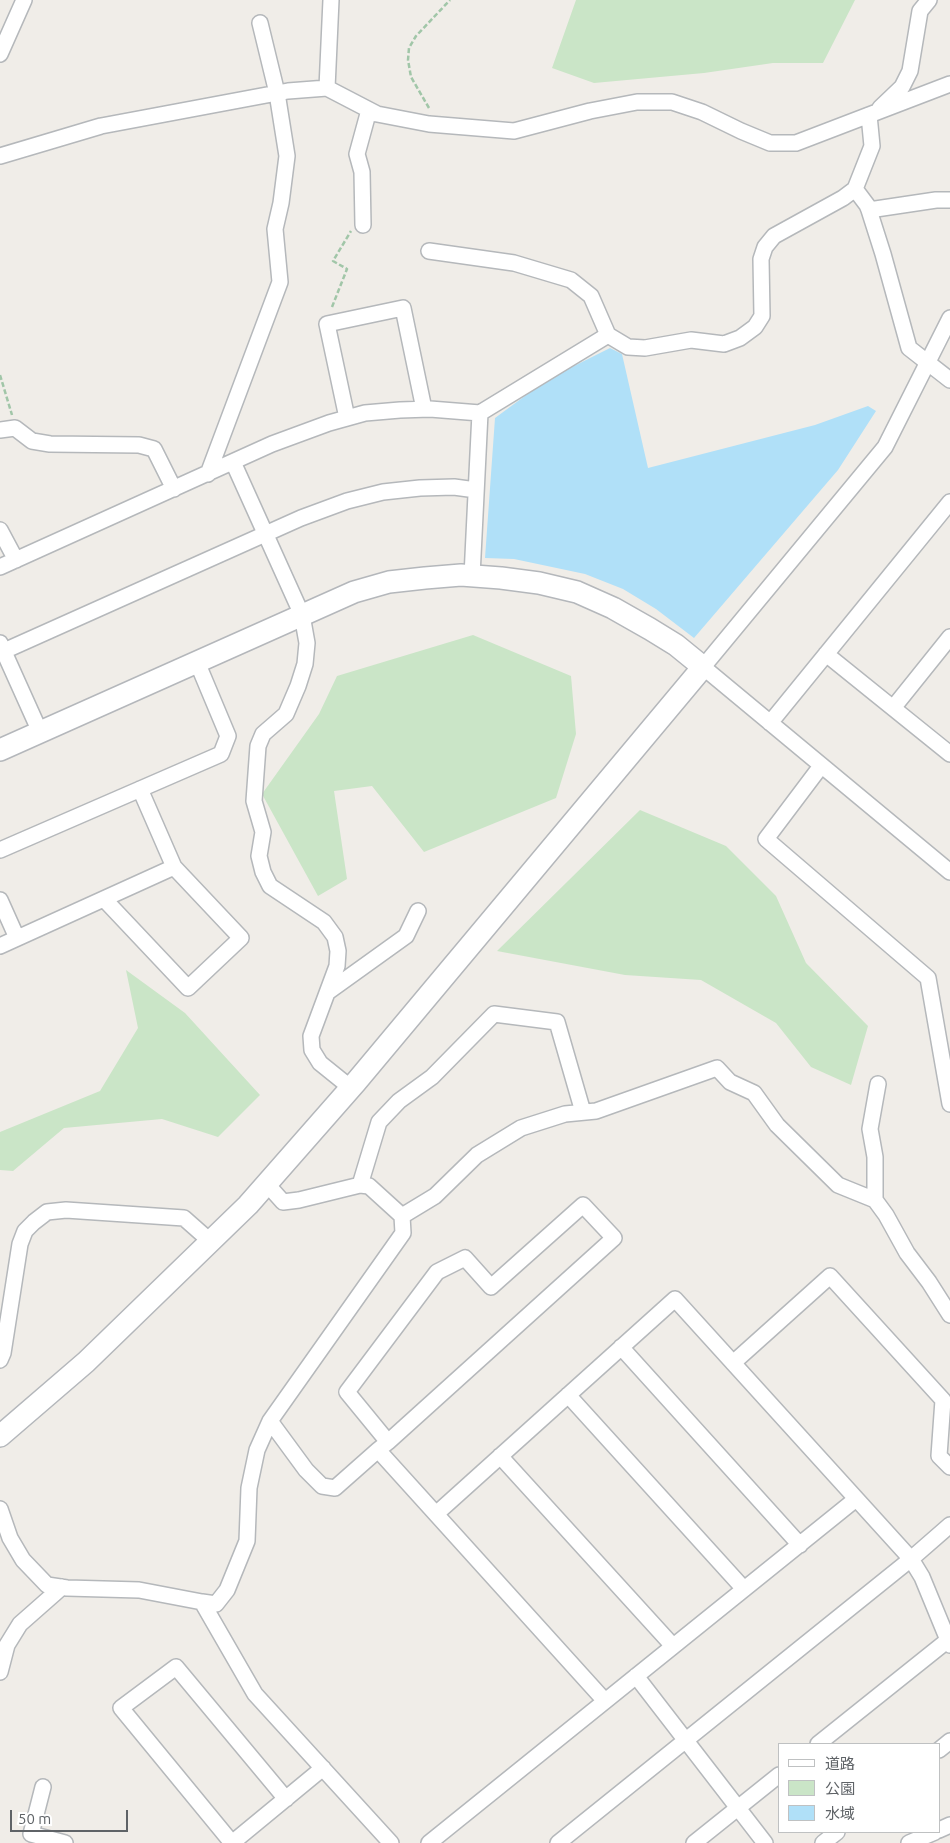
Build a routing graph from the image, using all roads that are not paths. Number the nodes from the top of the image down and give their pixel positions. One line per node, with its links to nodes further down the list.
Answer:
1 (24, 0): 5 (street)
2 (331, 0): 7 (street)
3 (929, 0): 10 (street)
4 (260, 23): 8 (street)
5 (0, 54)
6 (950, 84): 10 (street)
7 (327, 88): 8 (street); 9 (street)
8 (278, 93): 11 (street); 26 (street)
9 (369, 110): 10 (street); 15 (street)
10 (872, 114): 12 (street)
11 (0, 156)
12 (855, 189): 14 (street); 18 (street)
13 (950, 200): 14 (street)
14 (869, 210): 19 (street)
15 (362, 226)
16 (429, 251): 18 (street)
17 (950, 318): 19 (street)
18 (608, 335): 22 (street)
19 (928, 362): 20 (street); 40 (street)
20 (950, 380)
21 (424, 409): 22 (street); 23 (street); 23 (street)
22 (480, 413): 28 (street)
23 (347, 418): 25 (street)
24 (7, 429): 27 (street)
25 (233, 462): 26 (street); 31 (street)
26 (208, 474): 27 (street)
27 (174, 489): 32 (street)
28 (476, 490): 31 (street); 34 (street)
29 (950, 502): 38 (street)
30 (0, 530): 32 (street)
31 (265, 534): 35 (street); 37 (street)
32 (16, 560): 33 (street)
33 (0, 566)
34 (472, 576): 35 (street); 40 (street)
35 (302, 615): 39 (street); 56 (street)
36 (950, 637): 41 (street)
37 (2, 647): 43 (street)
38 (826, 654): 41 (street); 42 (street)
39 (197, 662): 43 (street); 47 (street)
40 (703, 668): 42 (street); 59 (street)
41 (893, 708): 45 (street)
42 (770, 723): 46 (street)
43 (40, 732): 44 (street)
44 (0, 750)
45 (950, 754)
46 (821, 766): 50 (street); 57 (street)
47 (140, 789): 48 (street); 49 (street)
48 (0, 850)
49 (174, 867): 51 (street); 51 (street)
50 (950, 872)
51 (104, 899): 54 (street)
52 (0, 900): 54 (street)
53 (418, 911): 56 (street)
54 (17, 938): 55 (street)
55 (0, 946)
56 (328, 992): 59 (street)
57 (948, 1082): 60 (street)
58 (878, 1084): 64 (street)
59 (351, 1088): 62 (street)
60 (950, 1104)
61 (583, 1112): 63 (street); 64 (street); 65 (street)
62 (266, 1183): 63 (street); 66 (street)
63 (360, 1185): 65 (street)
64 (875, 1200): 67 (street)
65 (402, 1216): 72 (street)
66 (210, 1241): 69 (street); 73 (street)
67 (950, 1315)
68 (621, 1347): 70 (street); 71 (street); 81 (street)
69 (0, 1360)
70 (733, 1363): 76 (street); 77 (street)
71 (568, 1395): 75 (street); 84 (street)
72 (270, 1421): 74 (street); 85 (street)
73 (0, 1436)
74 (383, 1446): 74 (street); 79 (street)
75 (500, 1456): 79 (street); 87 (street)
76 (950, 1466)
77 (856, 1499): 81 (street); 82 (street)
78 (0, 1509): 83 (street)
79 (436, 1514): 90 (street)
80 (950, 1525): 82 (street)
81 (800, 1544): 84 (street)
82 (911, 1559): 86 (street); 91 (street)
83 (62, 1587): 85 (street); 88 (street)
84 (744, 1589): 87 (street)
85 (202, 1602): 95 (street)
86 (948, 1638): 93 (street)
87 (673, 1646): 89 (street)
88 (0, 1672)
89 (636, 1676): 90 (street); 91 (street)
90 (605, 1700): 105 (street)
91 (686, 1740): 99 (street); 106 (street)
92 (950, 1740): 94 (street)
93 (819, 1743)
94 (940, 1749)
95 (323, 1768): 98 (street); 104 (street)
96 (778, 1776): 99 (street)
97 (43, 1787): 102 (street)
98 (286, 1798): 103 (street); 103 (street)
99 (738, 1808): 107 (street); 108 (street)
100 (836, 1833): 109 (street)
101 (933, 1833): 110 (street)
102 (65, 1843)
103 (232, 1843)
104 (391, 1843)
105 (429, 1843)
106 (558, 1843)
107 (694, 1843)
108 (765, 1843)
109 (823, 1843)
110 (909, 1843)

